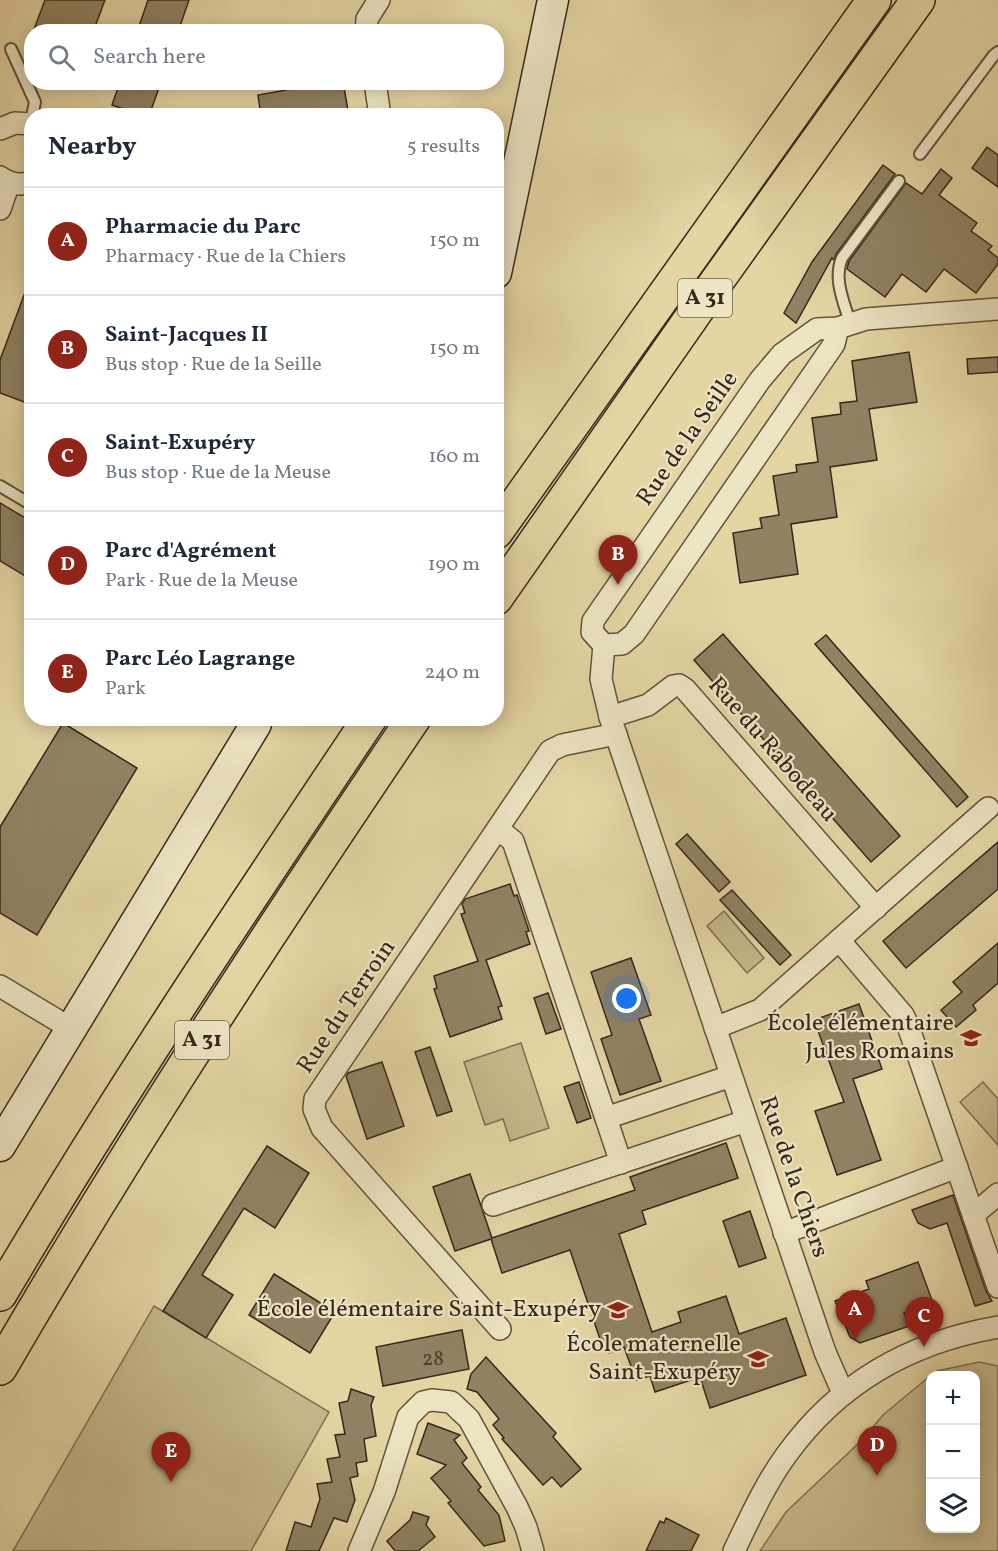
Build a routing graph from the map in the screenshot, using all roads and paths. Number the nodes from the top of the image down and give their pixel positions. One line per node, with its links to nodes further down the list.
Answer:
1 (379, 0): 5 (street)
2 (553, 0): 17 (main road)
3 (874, 0): 28 (highway, A 31)
4 (918, 0): 29 (highway, A 31)
5 (367, 24)
6 (11, 49): 8 (lane)
7 (998, 52): 15 (lane)
8 (24, 77)
9 (30, 90): 11 (lane)
10 (376, 90): 12 (street)
11 (34, 108)
12 (379, 108)
13 (24, 122): 14 (street)
14 (0, 129)
15 (920, 154)
16 (5, 180): 19 (street); 21 (street)
17 (506, 181): 20 (main road)
18 (899, 181): 23 (lane)
19 (24, 183)
20 (504, 197)
21 (0, 209)
22 (998, 309): 23 (street, Rue de la Seille)
23 (844, 326): 24 (street, Rue de la Seille); 25 (street)
24 (783, 354): 25 (street); 30 (street, Rue de la Seille)
25 (809, 380): 30 (street)
26 (0, 486): 27 (lane)
27 (24, 500)
28 (504, 521)
29 (504, 587)
30 (604, 645): 35 (street, Rue de la Seille)
31 (240, 726): 42 (main road)
32 (254, 726): 42 (main road)
33 (365, 726): 56 (highway, A 31)
34 (409, 726): 59 (highway, A 31)
35 (613, 726): 36 (street, Rue de la Seille); 38 (street, Rue du Terroin); 39 (street, Rue du Rabodeau)
36 (628, 772): 43 (street, Rue de la Chiers)
37 (988, 808): 39 (street)
38 (498, 829): 46 (street); 58 (street, Rue du Terroin)
39 (876, 908): 40 (street)
40 (838, 940): 43 (street); 50 (street)
41 (0, 986): 42 (street)
42 (62, 1024): 45 (main road); 48 (main road)
43 (715, 1028): 44 (street, Rue de la Chiers)
44 (731, 1076): 46 (street); 47 (street, Rue de la Chiers)
45 (0, 1108)
46 (606, 1118): 49 (street)
47 (746, 1121): 49 (street); 54 (street, Rue de la Chiers)
48 (0, 1146)
49 (621, 1163): 52 (street)
50 (957, 1167): 53 (street); 54 (street)
51 (998, 1194): 53 (street)
52 (493, 1205)
53 (973, 1215): 55 (street)
54 (784, 1233): 60 (street, Rue de la Chiers)
55 (998, 1287)
56 (0, 1294)
57 (998, 1328): 60 (street)
58 (500, 1329)
59 (0, 1368)
60 (843, 1393): 63 (street)
61 (359, 1551): 62 (street)
62 (533, 1551)
63 (734, 1551)

